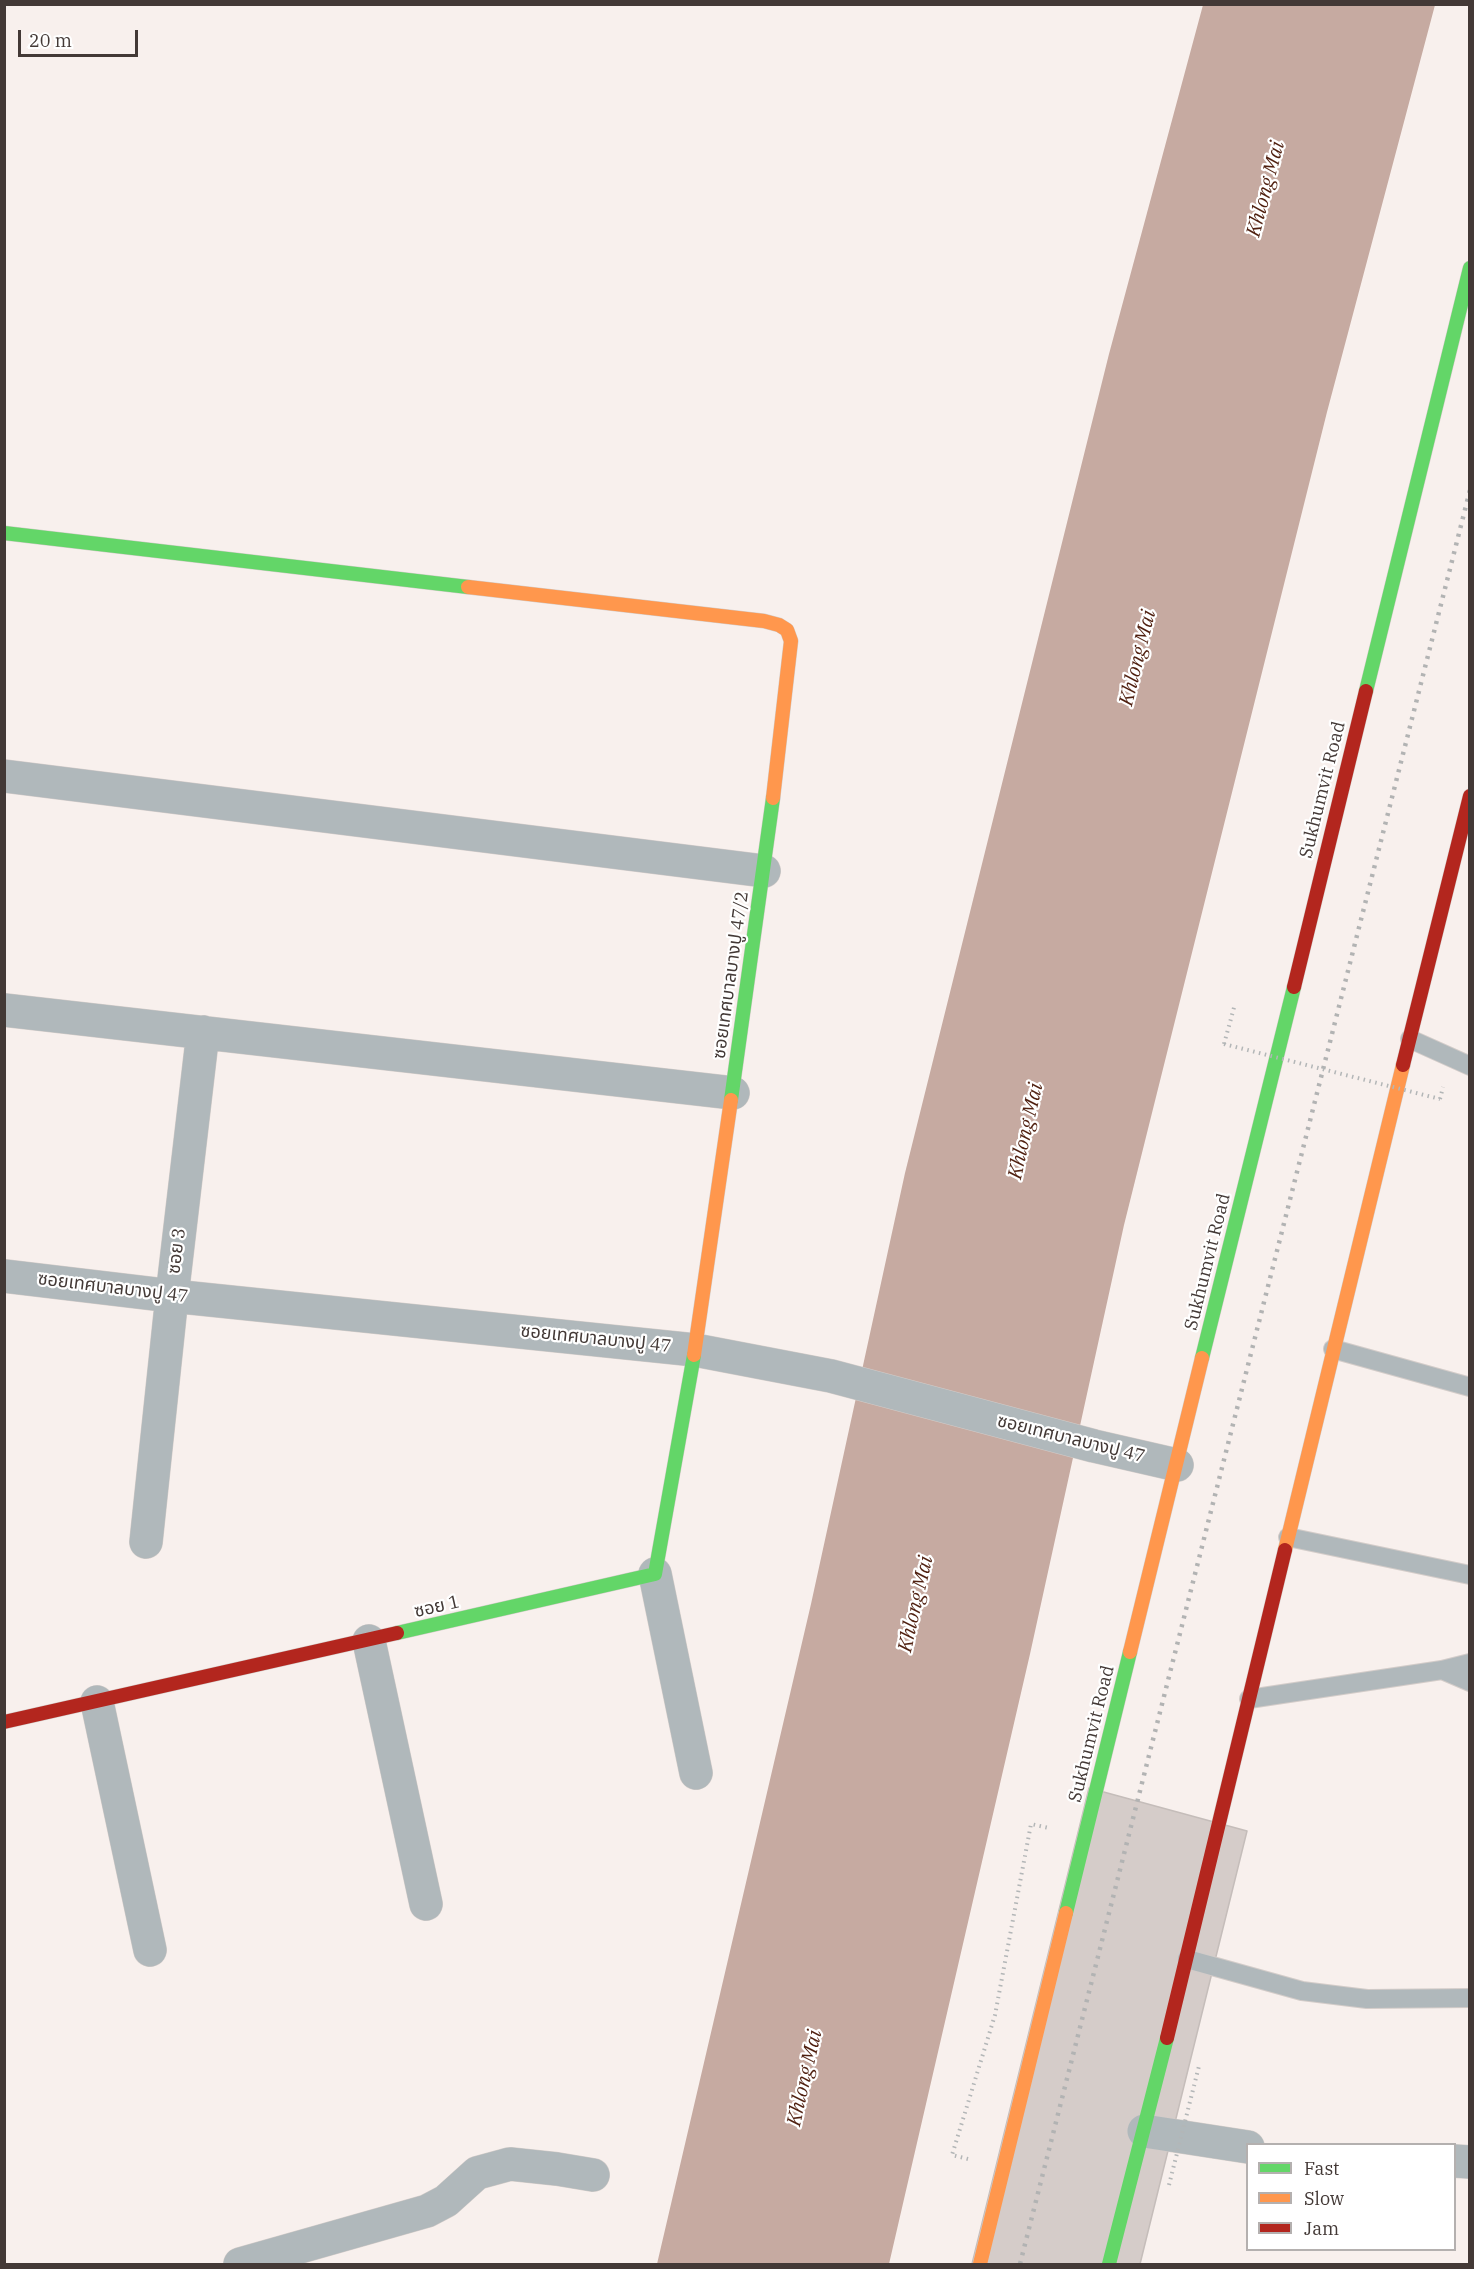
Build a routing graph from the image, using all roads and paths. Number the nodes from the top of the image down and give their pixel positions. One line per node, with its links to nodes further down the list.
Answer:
1 (1470, 268): 18 (main road, Sukhumvit Road)
2 (4, 533): 5 (main road, ซอยเทศบาลบางปู 47/2)
3 (4, 776): 5 (street)
4 (1470, 796): 9 (main road)
5 (764, 871): 11 (main road, ซอยเทศบาลบางปู 47/2)
6 (1235, 1004): 12 (path, bridge)
7 (4, 1010): 8 (street)
8 (203, 1032): 11 (street); 14 (street, ซอย 3)
9 (1410, 1039): 10 (lane); 15 (main road)
10 (1470, 1066)
11 (732, 1093): 16 (main road, ซอยเทศบาลบางปู 47/2)
12 (1440, 1099)
13 (4, 1276): 14 (street, ซอยเทศบาลบางปู 47)
14 (172, 1296): 16 (street, ซอยเทศบาลบางปู 47); 20 (street, ซอย 3)
15 (1333, 1348): 17 (lane); 19 (main road)
16 (695, 1350): 18 (street, ซอยเทศบาลบางปู 47); 21 (main road)
17 (1470, 1387)
18 (1177, 1465): 43 (main road, Sukhumvit Road)
19 (1288, 1537): 22 (lane); 27 (main road)
20 (146, 1542)
21 (655, 1574): 23 (main road, ซอย 1); 30 (street)
22 (1470, 1575)
23 (369, 1641): 28 (main road, ซอย 1); 32 (street)
24 (1470, 1663): 25 (lane)
25 (1442, 1670): 26 (lane); 27 (lane)
26 (1470, 1682)
27 (1249, 1699): 34 (main road)
28 (98, 1702): 29 (main road, ซอย 1); 33 (street)
29 (4, 1722)
30 (696, 1773)
31 (1021, 1870): 37 (path)
32 (426, 1904)
33 (150, 1950)
34 (1186, 1959): 35 (lane); 38 (main road)
35 (1470, 1998)
36 (1199, 2066): 41 (path, bridge)
37 (967, 2105)
38 (1144, 2131): 39 (street); 44 (main road)
39 (1246, 2147)
40 (593, 2175): 42 (street)
41 (1169, 2185)
42 (240, 2265)
43 (980, 2265)
44 (1109, 2265)

